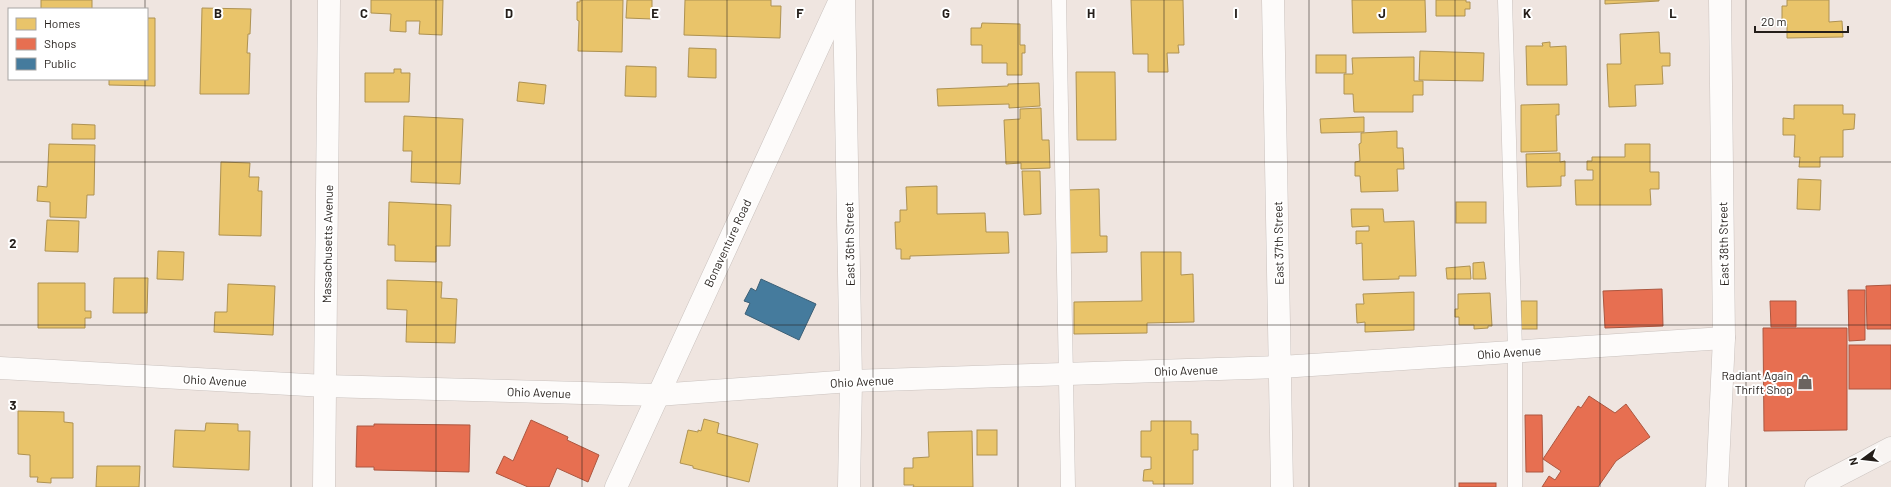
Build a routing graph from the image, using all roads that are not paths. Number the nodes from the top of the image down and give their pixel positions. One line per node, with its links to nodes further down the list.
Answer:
1 (329, 0): 14 (street, Massachusetts Avenue)
2 (840, 0): 15 (street, Bonaventure Road)
3 (844, 0): 13 (street, East 36th Street)
4 (1059, 0): 12 (lane)
5 (1273, 0): 10 (street, East 37th Street)
6 (1505, 0): 9 (lane)
7 (1720, 0): 8 (street, East 38th Street)
8 (1724, 338): 9 (street, Ohio Avenue); 23 (street, East 38th Street)
9 (1515, 351): 10 (street, Ohio Avenue); 22 (lane)
10 (1281, 367): 12 (street, Ohio Avenue); 21 (street, East 37th Street)
11 (0, 368): 14 (street, Ohio Avenue)
12 (1066, 374): 13 (street, Ohio Avenue); 20 (lane)
13 (851, 381): 15 (street, Ohio Avenue); 19 (street, East 36th Street)
14 (325, 386): 15 (street, Ohio Avenue); 17 (street, Massachusetts Avenue)
15 (657, 395): 18 (street, Bonaventure Road)
16 (1891, 448): 24 (main road)
17 (324, 487)
18 (616, 487)
19 (849, 487)
20 (1068, 487)
21 (1282, 487)
22 (1515, 487)
23 (1717, 487)
24 (1816, 487)

